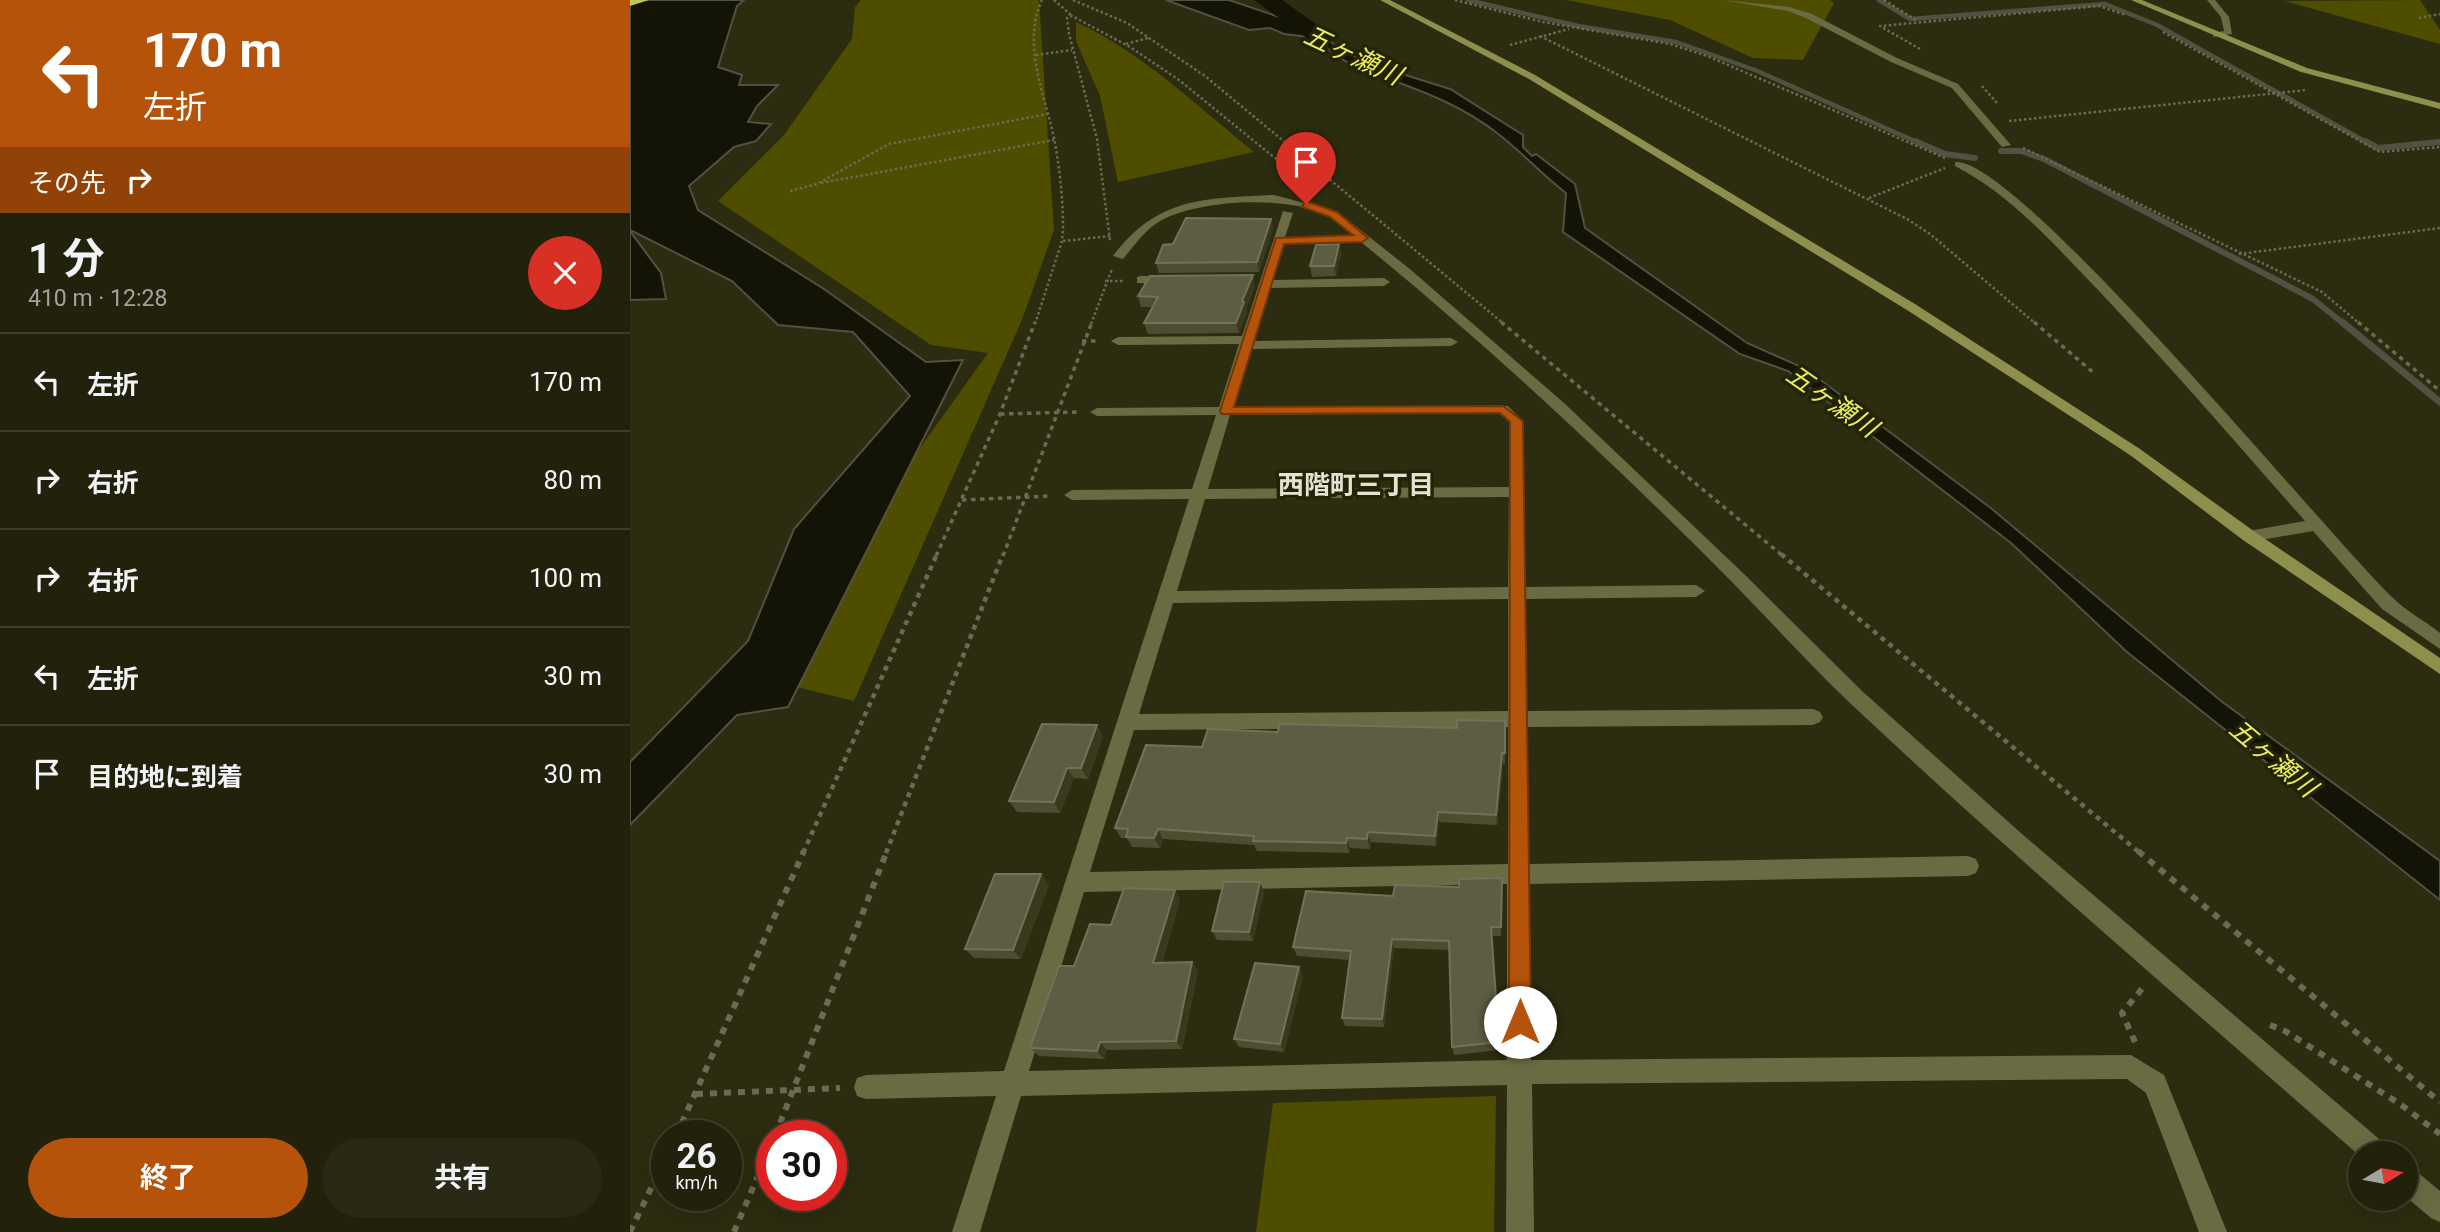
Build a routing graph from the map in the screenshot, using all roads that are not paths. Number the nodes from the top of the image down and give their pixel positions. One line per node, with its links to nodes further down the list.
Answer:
1 (645, 0): 6 (highway)
2 (1384, 0): 28 (street)
3 (1727, 0): 9 (street)
4 (2135, 0): 7 (street)
5 (2211, 0): 7 (street)
6 (630, 3)
7 (2216, 35): 8 (street)
8 (2440, 106)
9 (2006, 145)
10 (1958, 164): 27 (street)
11 (1287, 213): 13 (street)
12 (1362, 238): 13 (street); 14 (street); 43 (street)
13 (1280, 240): 17 (street)
14 (1112, 259)
15 (1179, 280): 16 (street)
16 (1141, 281)
17 (1263, 281): 18 (street); 20 (street)
18 (1384, 282)
19 (1118, 341): 20 (street)
20 (1248, 342): 21 (street); 22 (street)
21 (1451, 342)
22 (1226, 411): 23 (street); 24 (street); 26 (street)
23 (1097, 412)
24 (1517, 492): 26 (street); 30 (street)
25 (1072, 495): 26 (street)
26 (1200, 495): 31 (street)
27 (2317, 525): 28 (street); 32 (street)
28 (2249, 536): 33 (street)
29 (1696, 591): 30 (street)
30 (1518, 594): 31 (street); 35 (street)
31 (1167, 597): 36 (street)
32 (2440, 642)
33 (2440, 667)
34 (1813, 717): 35 (street)
35 (1519, 719): 36 (street); 38 (street)
36 (1128, 722): 39 (street)
37 (1968, 866): 38 (street)
38 (1520, 872): 39 (street); 40 (street)
39 (1077, 882): 41 (street)
40 (1520, 1072): 41 (street); 47 (street); 48 (street)
41 (1013, 1085): 42 (street); 46 (street)
42 (866, 1087)
43 (2362, 1141)
44 (2418, 1190): 45 (street)
45 (2440, 1209)
46 (966, 1232)
47 (1520, 1232)
48 (2213, 1232)

